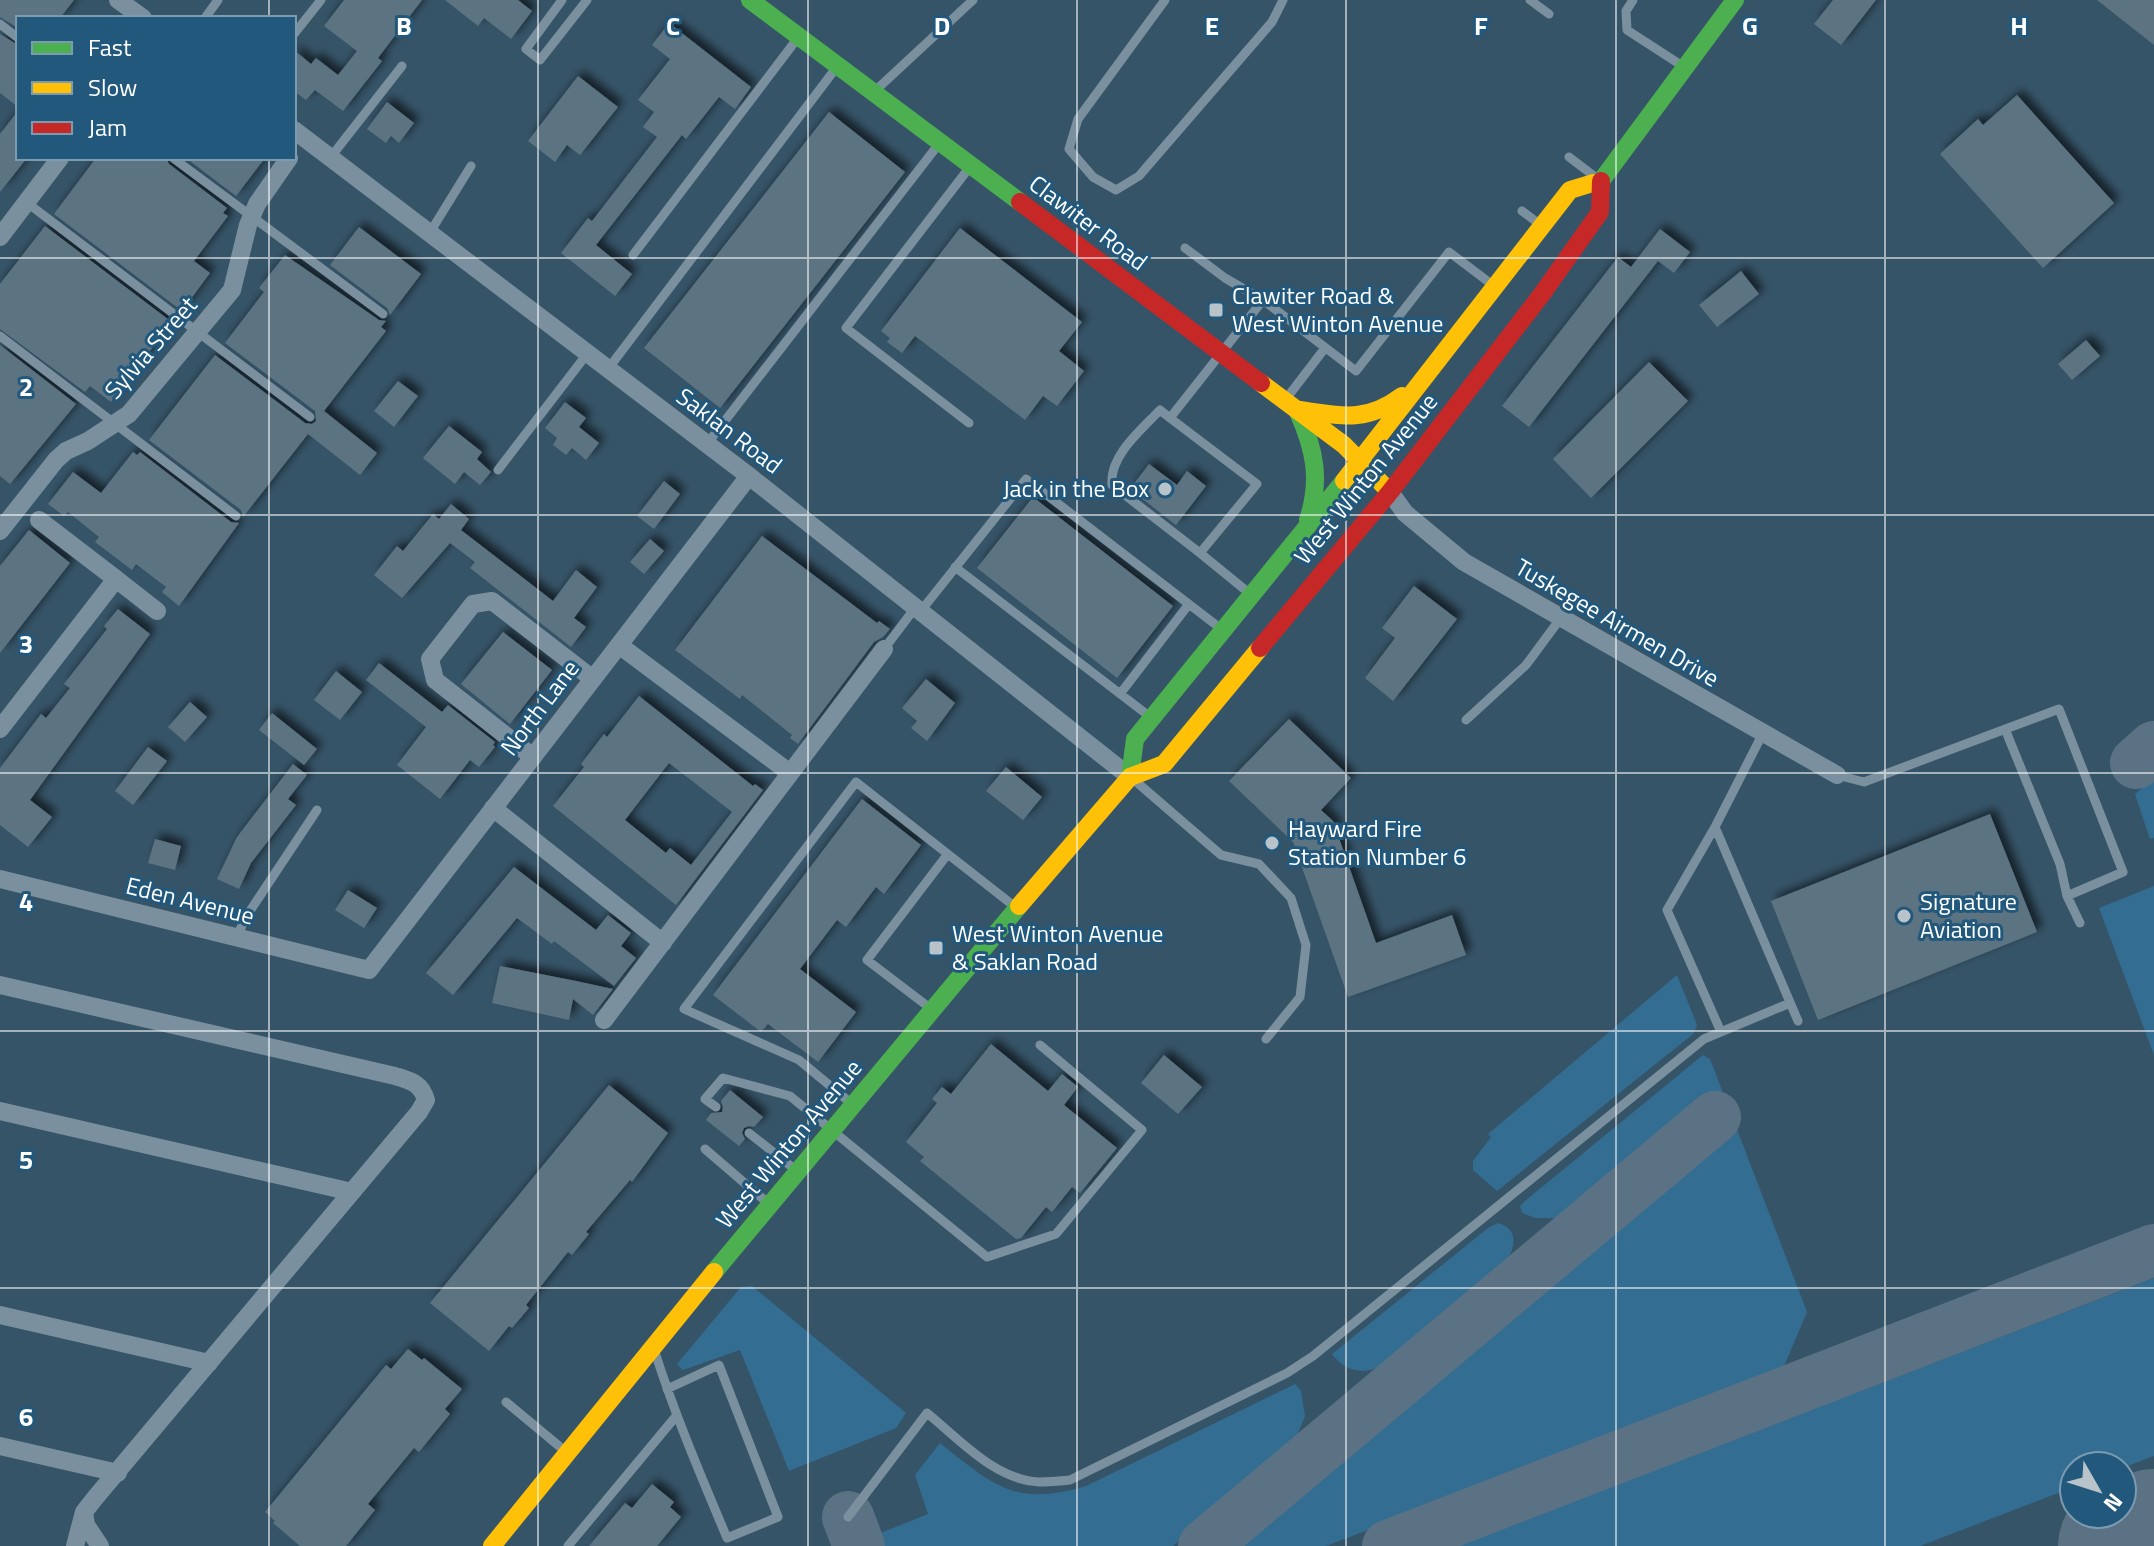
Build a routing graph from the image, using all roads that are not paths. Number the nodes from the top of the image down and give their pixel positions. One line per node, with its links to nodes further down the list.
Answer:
1 (118, 0): 13 (street)
2 (321, 0): 15 (lane)
3 (562, 0): 4 (lane)
4 (587, 0)
5 (750, 0): 17 (main road, Clawiter Road)
6 (973, 0): 21 (lane)
7 (1165, 0): 8 (lane)
8 (1283, 0)
9 (1530, 0): 12 (lane)
10 (1633, 0): 20 (lane)
11 (1735, 0): 20 (main road, West Winton Avenue)
12 (1549, 14)
13 (140, 16)
14 (0, 24): 16 (lane)
15 (296, 31)
16 (16, 36)
17 (799, 36): 18 (main road, Clawiter Road); 39 (lane)
18 (838, 65): 21 (main road, Clawiter Road); 48 (lane)
19 (402, 66): 25 (lane)
20 (1686, 68): 31 (main road, West Winton Avenue)
21 (874, 92): 23 (main road, Clawiter Road)
22 (298, 140): 25 (street, Saklan Road)
23 (940, 142): 30 (main road, Clawiter Road); 55 (lane)
24 (1569, 157): 31 (lane)
25 (330, 158): 36 (street, Saklan Road)
26 (58, 160): 32 (street)
27 (176, 160): 34 (lane)
28 (288, 160): 34 (street, Sylvia Street)
29 (471, 166): 36 (lane)
30 (971, 166): 46 (main road, Clawiter Road); 53 (lane)
31 (1601, 181): 35 (main road, West Winton Avenue); 59 (main road, West Winton Avenue)
32 (26, 202): 37 (street); 43 (lane)
33 (1522, 211): 35 (lane)
34 (251, 218): 42 (lane); 43 (street, Sylvia Street)
35 (1542, 226): 40 (main road, West Winton Avenue)
36 (429, 234): 47 (street, Saklan Road)
37 (0, 237)
38 (1185, 248): 41 (lane)
39 (633, 255)
40 (1496, 286): 45 (lane); 49 (main road, West Winton Avenue)
41 (1263, 300): 45 (lane); 46 (lane)
42 (383, 314)
43 (197, 332): 51 (lane); 54 (street, Sylvia Street)
44 (0, 336): 54 (lane)
45 (1325, 348): 50 (lane)
46 (1222, 353): 50 (main road, Clawiter Road); 52 (lane)
47 (587, 354): 48 (street, Saklan Road); 57 (lane)
48 (607, 369): 55 (street, Saklan Road)
49 (1427, 375): 50 (main road); 56 (main road, West Winton Avenue)
50 (1291, 405): 56 (main road, Clawiter Road); 63 (main road)
51 (310, 417)
52 (1170, 418): 64 (lane); 64 (lane)
53 (969, 423)
54 (116, 424): 60 (lane); 62 (street, Sylvia Street)
55 (707, 444): 58 (street, Saklan Road)
56 (1361, 460): 59 (main road, Clawiter Road); 63 (main road, West Winton Avenue)
57 (498, 470)
58 (749, 476): 69 (street, Saklan Road); 73 (street, North Lane)
59 (1390, 492): 71 (street, Tuskegee Airmen Drive); 85 (main road, West Winton Avenue)
60 (236, 516)
61 (39, 520): 66 (street)
62 (0, 531)
63 (1304, 531): 67 (main road, West Winton Avenue)
64 (1200, 553): 67 (lane)
65 (955, 567): 68 (lane); 69 (lane); 76 (lane)
66 (116, 579): 70 (street); 79 (street)
67 (1251, 595): 72 (main road, West Winton Avenue)
68 (1189, 604): 72 (lane); 76 (lane)
69 (918, 610): 74 (lane); 85 (street, Saklan Road)
70 (157, 611)
71 (1560, 619): 78 (lane); 81 (street, Tuskegee Airmen Drive)
72 (1223, 630): 77 (main road, West Winton Avenue)
73 (619, 645): 75 (street, North Lane); 83 (street)
74 (884, 649): 83 (street)
75 (593, 679): 82 (street, North Lane); 82 (street)
76 (1120, 694): 77 (lane)
77 (1152, 718): 85 (main road, West Winton Avenue)
78 (1466, 720)
79 (0, 729)
80 (2005, 729): 84 (lane); 91 (lane); 91 (lane)
81 (1763, 733): 84 (street, Tuskegee Airmen Drive); 88 (lane)
82 (533, 757): 86 (street, North Lane)
83 (790, 773): 95 (street)
84 (1837, 775)
85 (1130, 777): 92 (main road, West Winton Avenue); 103 (lane)
86 (493, 808): 95 (street); 96 (street, North Lane)
87 (317, 810): 94 (lane)
88 (1715, 827): 98 (lane); 102 (lane)
89 (947, 855): 92 (lane); 99 (lane); 105 (lane)
90 (0, 879): 94 (street, Eden Avenue)
91 (2067, 896): 93 (lane)
92 (1016, 909): 99 (main road, West Winton Avenue)
93 (2080, 923)
94 (236, 937): 96 (street, Eden Avenue)
95 (663, 943): 100 (street)
96 (369, 970)
97 (0, 985): 112 (street)
98 (1790, 1003): 101 (lane); 102 (lane)
99 (932, 1010): 105 (main road, West Winton Avenue)
100 (604, 1020)
101 (1798, 1021)
102 (1721, 1032): 124 (lane)
103 (1266, 1039)
104 (1040, 1045): 108 (lane)
105 (852, 1104): 108 (main road, West Winton Avenue)
106 (716, 1107): 108 (lane)
107 (0, 1111): 112 (street)
108 (833, 1129): 111 (main road, West Winton Avenue)
109 (749, 1133): 111 (lane)
110 (705, 1149): 113 (lane)
111 (798, 1172): 113 (main road, West Winton Avenue)
112 (352, 1192): 116 (street)
113 (770, 1205): 115 (main road, West Winton Avenue)
114 (0, 1315): 116 (street)
115 (653, 1345): 117 (lane); 121 (main road, West Winton Avenue)
116 (209, 1363): 122 (street)
117 (667, 1389): 119 (lane); 119 (lane)
118 (506, 1402): 121 (lane)
119 (677, 1415): 128 (lane)
120 (0, 1446): 122 (street)
121 (568, 1454): 127 (main road, West Winton Avenue)
122 (118, 1473): 123 (street)
123 (84, 1512): 125 (street); 126 (street)
124 (848, 1517)
125 (75, 1546)
126 (100, 1546)
127 (492, 1546)
128 (568, 1546)

